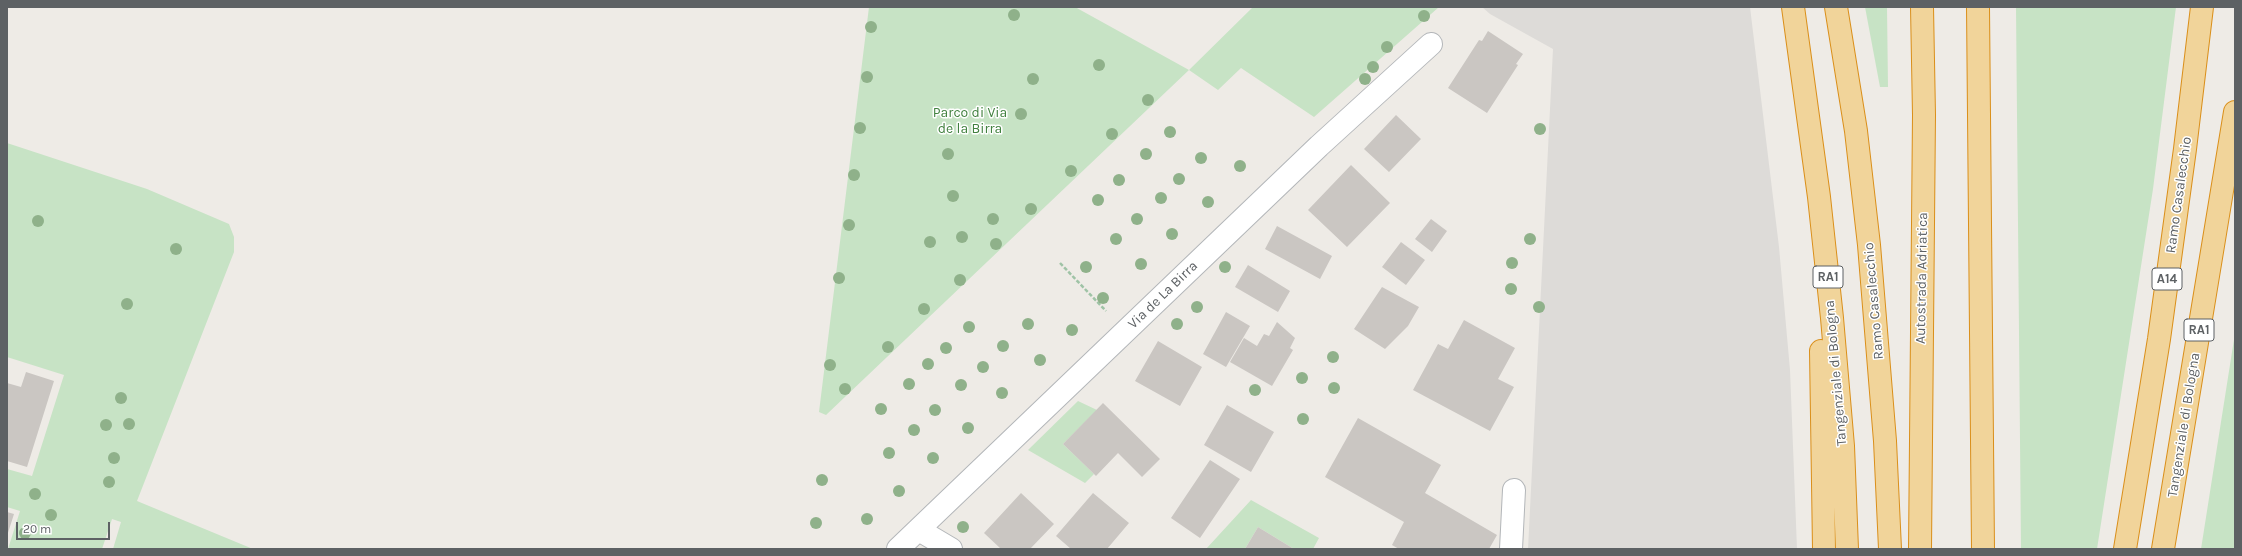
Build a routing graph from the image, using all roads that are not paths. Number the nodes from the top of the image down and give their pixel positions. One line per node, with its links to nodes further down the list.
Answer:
1 (1793, 7): 8 (highway, Tangenziale di Bologna / RA1)
2 (1836, 7): 16 (highway, Ramo Casalecchio)
3 (1922, 7): 17 (highway, Autostrada Adriatica)
4 (1978, 7): 18 (highway)
5 (2202, 7): 19 (highway, Ramo Casalecchio / A14)
6 (1431, 44): 10 (street, Via de La Birra)
7 (2235, 112): 20 (highway, Tangenziale di Bologna / RA1)
8 (1819, 197): 14 (highway); 15 (highway, Tangenziale di Bologna / RA1)
9 (1514, 490): 13 (street)
10 (919, 530): 11 (street, Via de La Birra); 12 (street)
11 (898, 549)
12 (951, 549)
13 (1511, 549)
14 (1824, 549)
15 (1847, 549)
16 (1890, 549)
17 (1920, 549)
18 (1983, 549)
19 (2125, 549)
20 (2164, 549)

